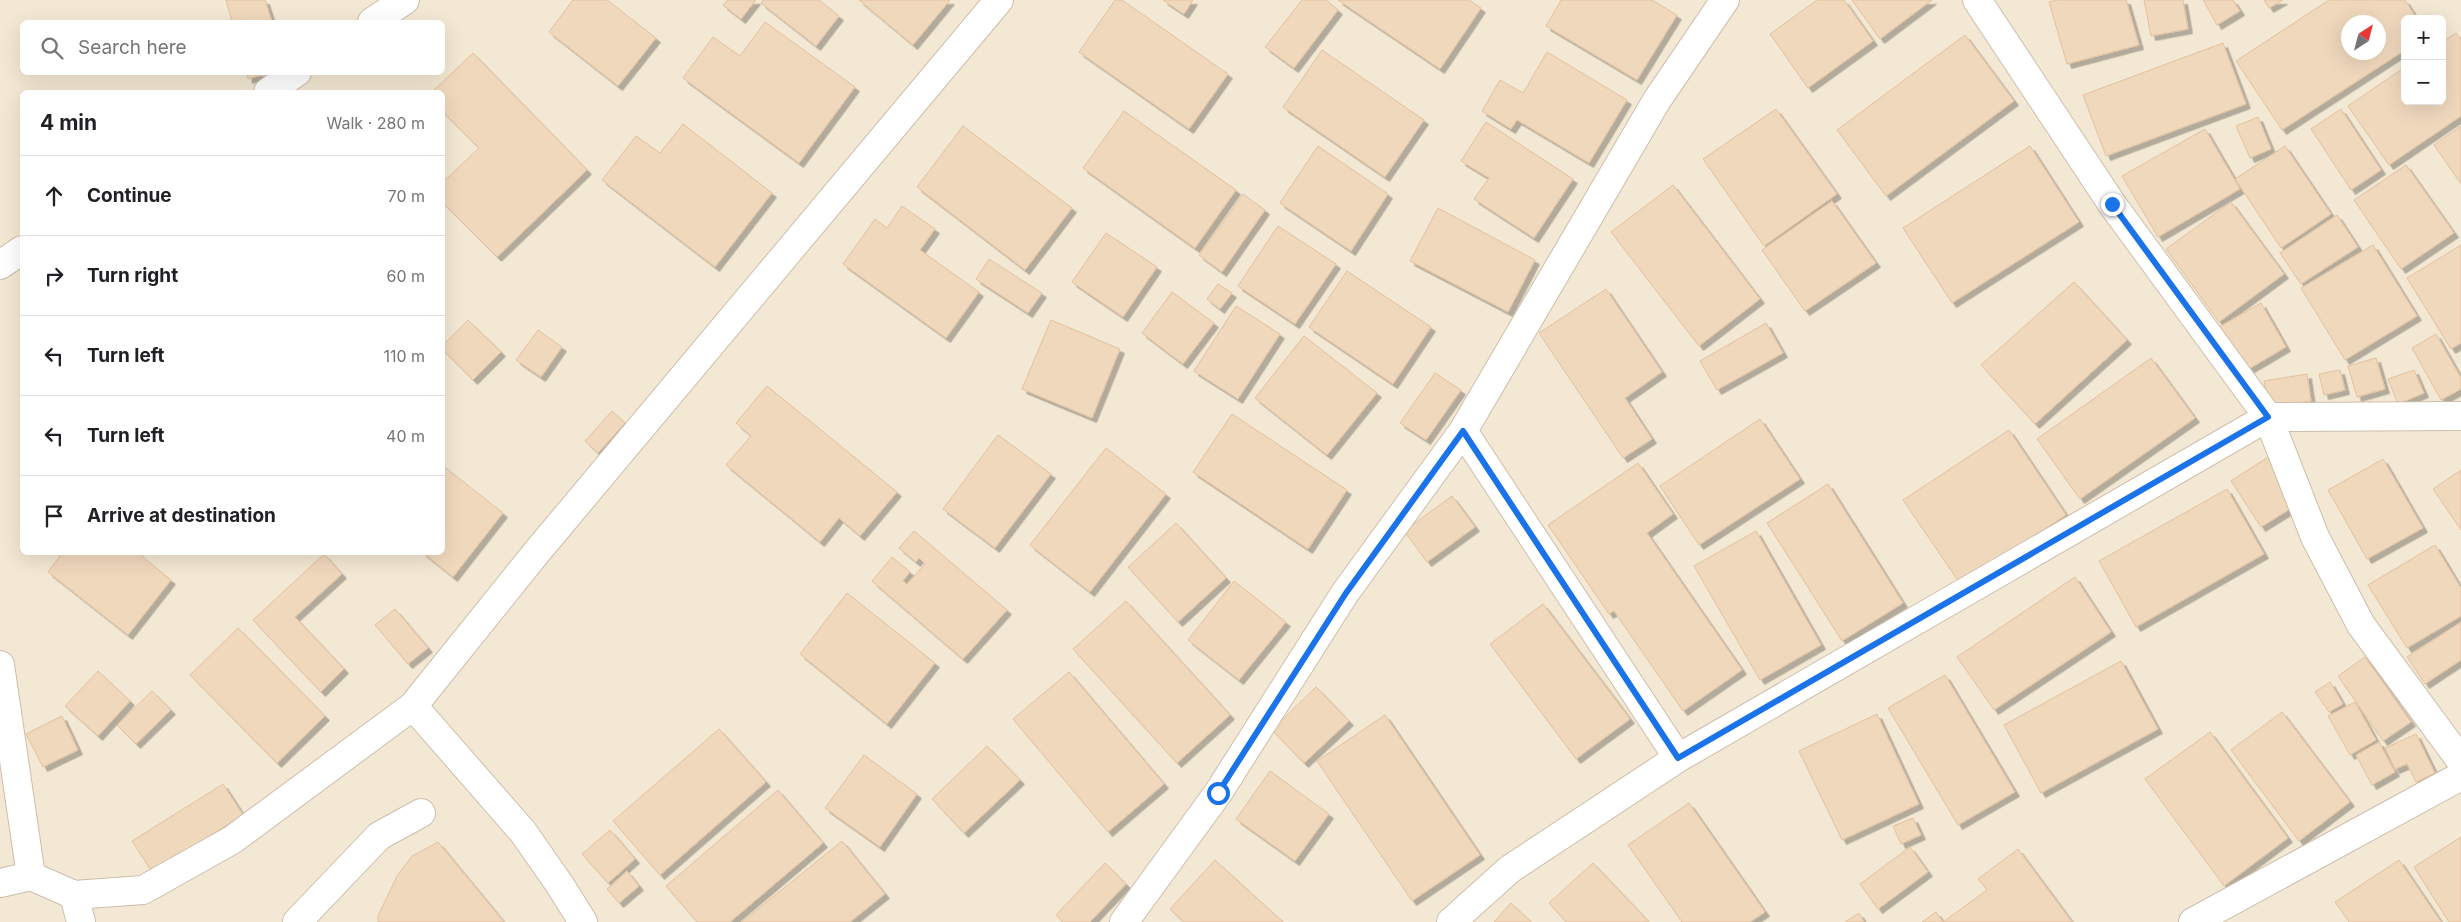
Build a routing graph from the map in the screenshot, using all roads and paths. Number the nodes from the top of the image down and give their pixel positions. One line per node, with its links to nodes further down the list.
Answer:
1 (405, 0): 5 (street)
2 (999, 0): 14 (street)
3 (1725, 0): 12 (street)
4 (1977, 0): 11 (street)
5 (375, 20)
6 (293, 75): 7 (street)
7 (271, 90)
8 (20, 251): 9 (street)
9 (0, 265)
10 (2461, 416): 11 (street)
11 (2268, 417): 15 (street); 16 (street)
12 (1463, 431): 15 (street); 25 (street)
13 (0, 666): 19 (street)
14 (413, 706): 21 (street); 24 (street)
15 (1678, 758): 26 (street)
16 (2461, 761)
17 (2461, 776): 27 (street)
18 (421, 813): 23 (street)
19 (31, 876): 20 (street); 21 (street)
20 (0, 883)
21 (74, 895): 22 (street)
22 (81, 922)
23 (297, 922)
24 (583, 922)
25 (1124, 922)
26 (1451, 922)
27 (2193, 922)

